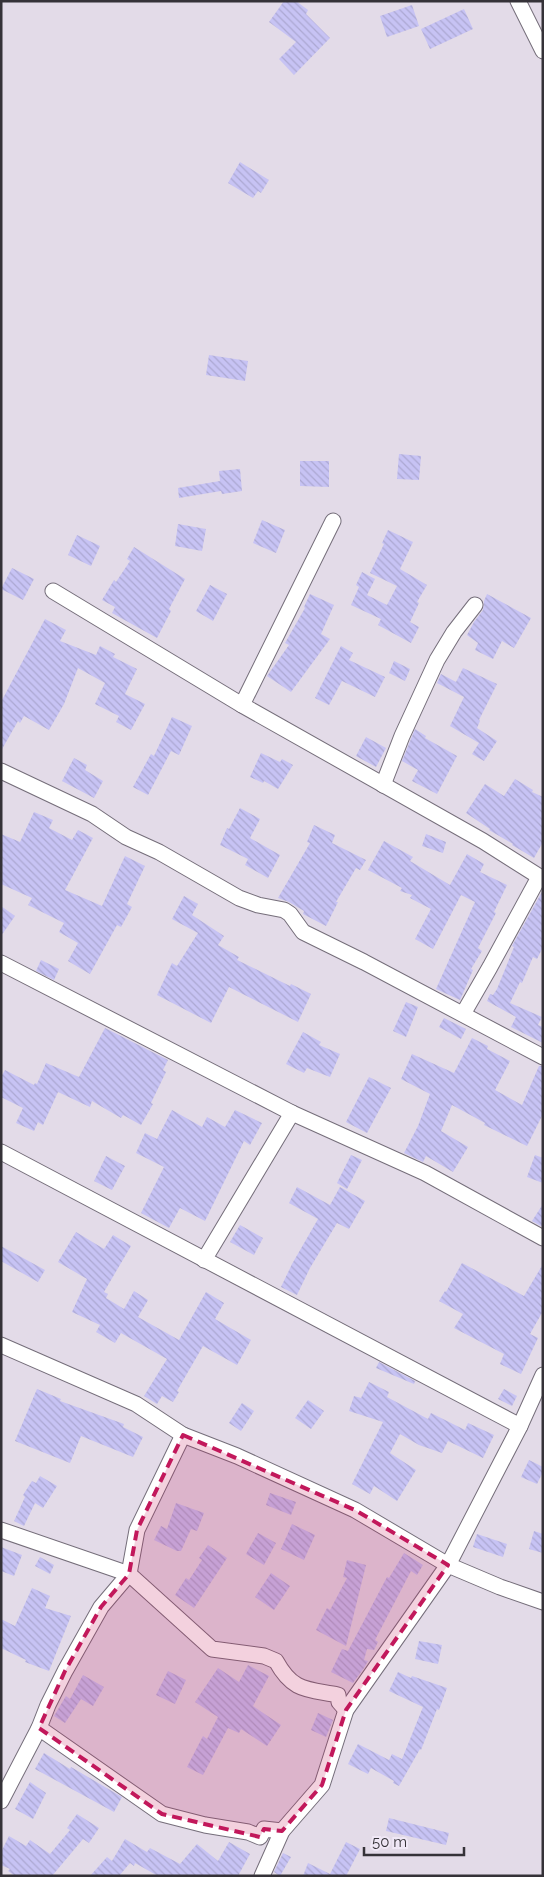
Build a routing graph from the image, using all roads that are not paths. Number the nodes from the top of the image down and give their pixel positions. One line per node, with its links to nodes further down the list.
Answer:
1 (518, 1): 2 (street)
2 (543, 50)
3 (333, 521): 6 (street)
4 (53, 591): 6 (street)
5 (475, 605): 8 (street)
6 (242, 705): 8 (street)
7 (1, 771): 11 (street)
8 (383, 784): 9 (street)
9 (541, 878): 11 (street)
10 (1, 962): 13 (street)
11 (463, 1014): 12 (street)
12 (543, 1057)
13 (292, 1113): 15 (street); 16 (street)
14 (1, 1152): 16 (street)
15 (543, 1238)
16 (204, 1260): 19 (street)
17 (1, 1345): 20 (street)
18 (543, 1375): 19 (street)
19 (520, 1426): 22 (street)
20 (183, 1434): 22 (street); 23 (street)
21 (1, 1530): 23 (street)
22 (448, 1565): 24 (street); 25 (street)
23 (129, 1574): 25 (street); 26 (street)
24 (543, 1602)
25 (346, 1710): 28 (street)
26 (40, 1728): 27 (street); 28 (street)
27 (1, 1801)
28 (282, 1831): 29 (street)
29 (262, 1876)

